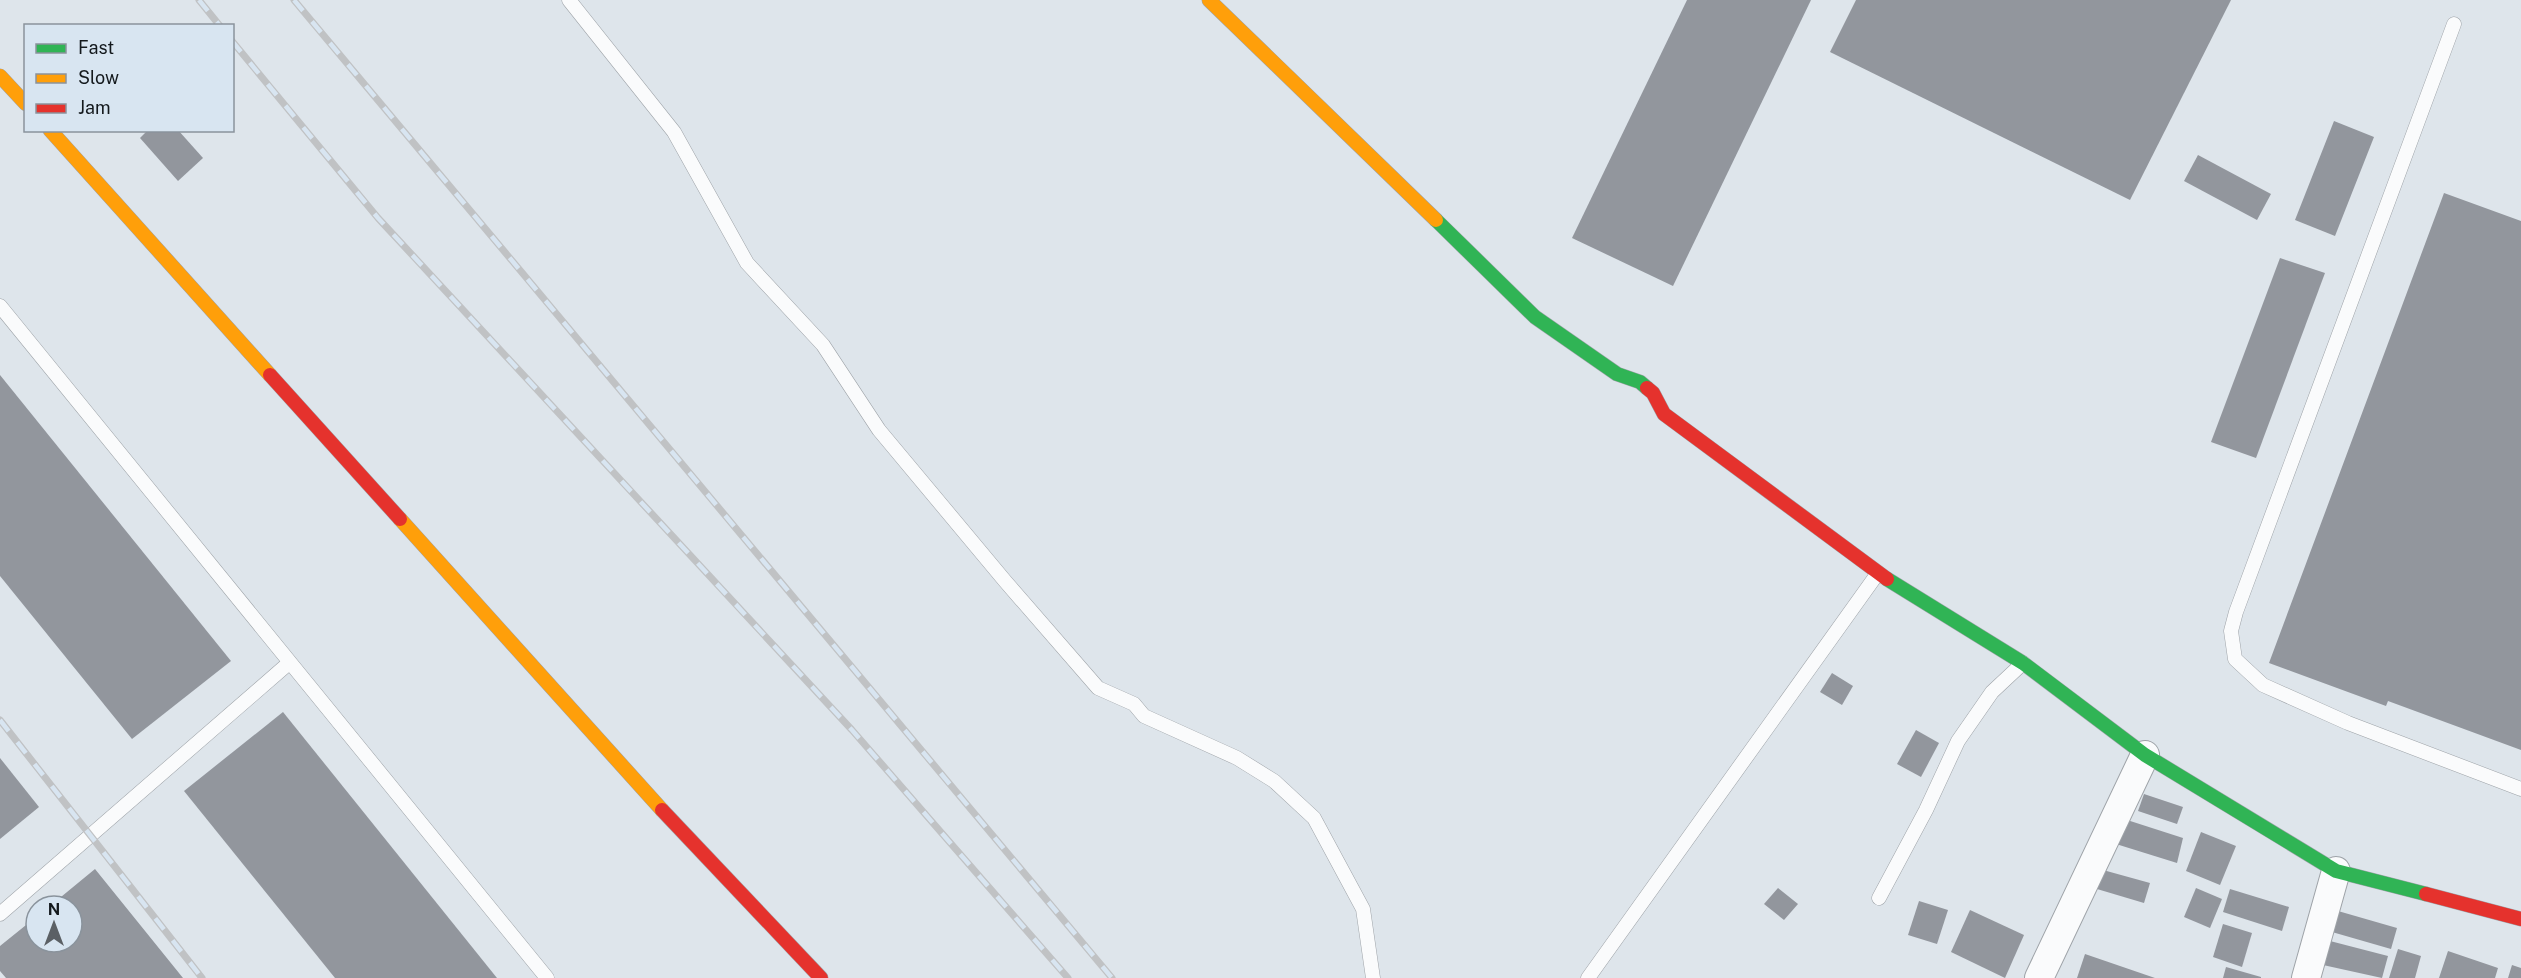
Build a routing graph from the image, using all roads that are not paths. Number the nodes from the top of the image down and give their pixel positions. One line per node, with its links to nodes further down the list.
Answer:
1 (569, 0): 19 (lane)
2 (1209, 0): 8 (street)
3 (2454, 24): 12 (lane)
4 (0, 76): 5 (street)
5 (24, 102)
6 (52, 132): 18 (street)
7 (0, 306): 9 (lane)
8 (1878, 573): 10 (street); 20 (lane)
9 (289, 663): 15 (lane); 17 (lane)
10 (2023, 663): 11 (street); 14 (lane)
11 (2145, 755): 13 (street); 21 (street)
12 (2521, 789)
13 (2336, 871): 16 (street); 22 (street)
14 (1879, 898)
15 (0, 914)
16 (2521, 919)
17 (547, 978)
18 (821, 978)
19 (1373, 978)
20 (1588, 978)
21 (2039, 978)
22 (2306, 978)

